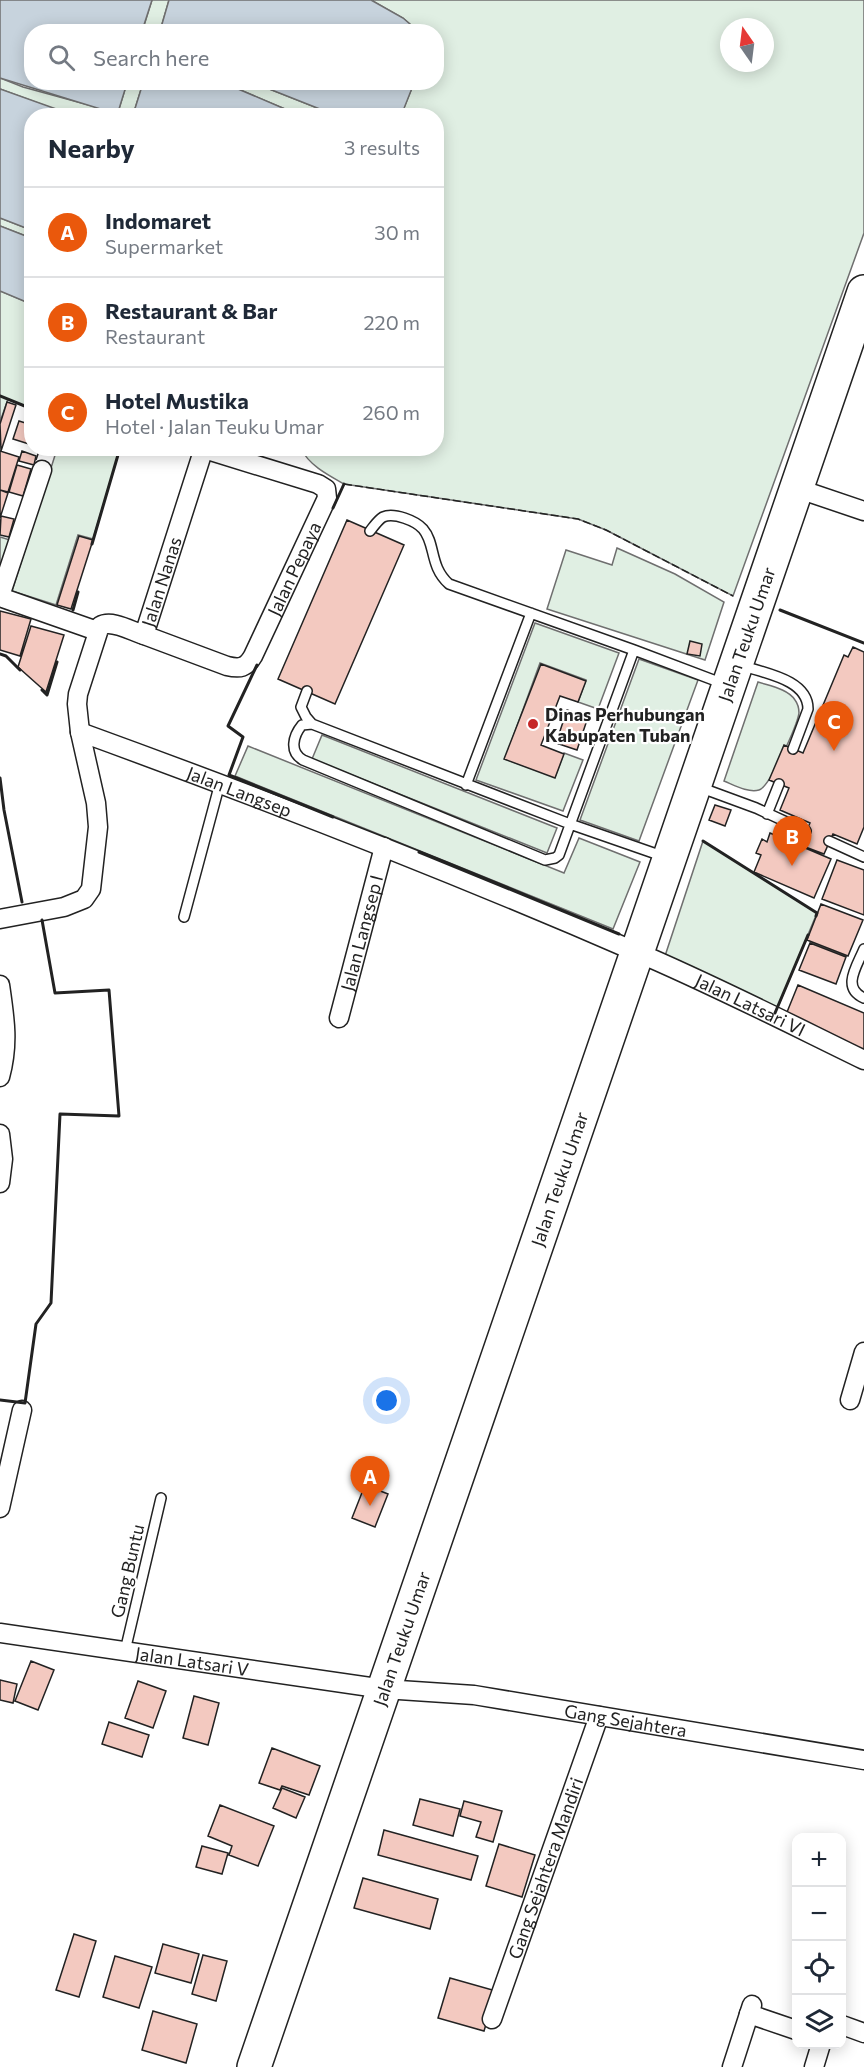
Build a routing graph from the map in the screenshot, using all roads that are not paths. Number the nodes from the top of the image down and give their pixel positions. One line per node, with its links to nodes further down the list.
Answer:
1 (864, 292): 5 (highway, Jalan Teuku Umar)
2 (202, 456): 11 (street, Jalan Nanas)
3 (227, 456): 11 (street, Jalan Pepaya)
4 (42, 470): 8 (street)
5 (796, 488): 6 (street); 13 (highway, Jalan Teuku Umar)
6 (864, 511)
7 (370, 531): 9 (lane)
8 (0, 597): 10 (street)
9 (531, 613): 12 (lane); 20 (lane)
10 (97, 631): 11 (street, Jalan Nanas); 16 (street)
11 (144, 636)
12 (634, 650): 13 (lane); 23 (lane)
13 (732, 675): 17 (lane); 21 (highway, Jalan Teuku Umar)
14 (307, 691): 15 (lane)
15 (312, 724): 20 (lane); 23 (lane)
16 (80, 732): 18 (street, Jalan Langsep); 30 (street)
17 (793, 749)
18 (220, 783): 26 (street, Jalan Langsep); 29 (lane)
19 (779, 784): 22 (lane)
20 (466, 785): 23 (lane)
21 (694, 785): 22 (lane); 28 (highway, Jalan Teuku Umar)
22 (767, 813): 24 (lane)
23 (570, 824): 28 (lane)
24 (806, 831)
25 (829, 841): 27 (lane)
26 (384, 848): 32 (street, Jalan Langsep); 35 (street, Jalan Langsep I)
27 (864, 857)
28 (668, 858): 32 (highway, Jalan Teuku Umar)
29 (184, 917)
30 (0, 919)
31 (864, 949): 34 (lane)
32 (636, 952): 37 (street, Jalan Latsari VI); 48 (highway, Jalan Teuku Umar)
33 (0, 985): 36 (street)
34 (864, 998)
35 (339, 1018)
36 (3, 1027): 38 (street)
37 (864, 1060)
38 (0, 1077)
39 (0, 1138): 40 (street)
40 (0, 1183)
41 (864, 1352): 42 (street)
42 (850, 1400)
43 (22, 1410): 45 (street)
44 (161, 1498): 47 (lane, Gang Buntu)
45 (0, 1508)
46 (0, 1633): 47 (street, Jalan Latsari V)
47 (125, 1651): 48 (street, Jalan Latsari V)
48 (384, 1689): 49 (street, Gang Sejahtera); 56 (highway, Jalan Teuku Umar)
49 (599, 1716): 50 (street, Gang Sejahtera); 51 (street, Gang Sejahtera Mandiri)
50 (864, 1760)
51 (492, 2019)
52 (846, 2026): 54 (street)
53 (792, 2028): 57 (street)
54 (864, 2033)
55 (819, 2049): 58 (street)
56 (254, 2067)
57 (732, 2067)
58 (814, 2067)

